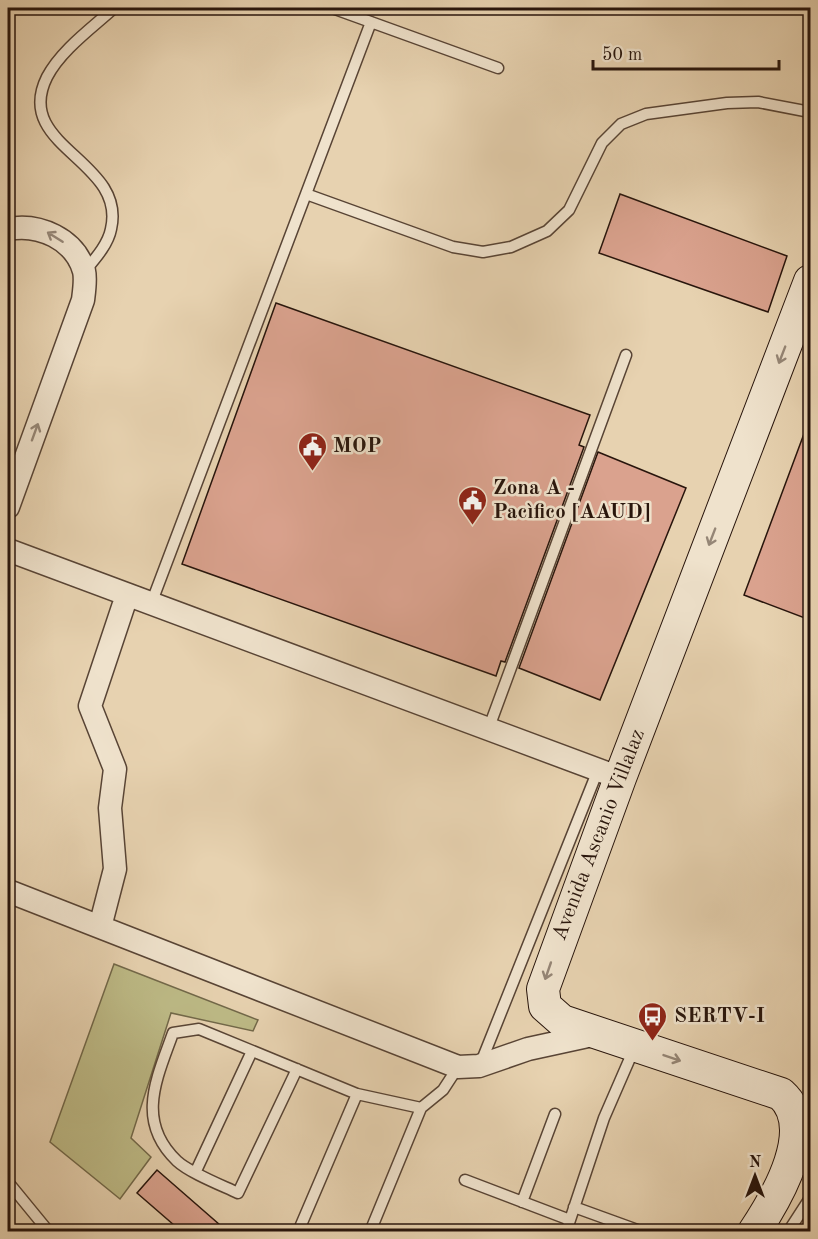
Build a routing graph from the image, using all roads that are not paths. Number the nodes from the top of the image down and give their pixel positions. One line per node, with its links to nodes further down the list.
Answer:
1 (114, 8): 8 (lane)
2 (332, 8): 3 (lane)
3 (371, 22): 4 (lane); 6 (lane)
4 (498, 68)
5 (810, 112): 6 (lane)
6 (306, 194): 14 (lane)
7 (8, 229): 8 (street, one-way to 7)
8 (84, 272): 11 (street, one-way to 8)
9 (810, 281): 16 (main road, Avenida Ascanio Villalaz, one-way to 16)
10 (626, 355): 15 (lane)
11 (8, 507)
12 (8, 550): 13 (street)
13 (127, 595): 14 (street); 18 (street)
14 (151, 604): 15 (street)
15 (488, 729): 16 (street)
16 (609, 774): 19 (main road, Avenida Ascanio Villalaz, one-way to 19); 22 (lane)
17 (8, 891): 18 (street)
18 (100, 927): 22 (street)
19 (597, 1034): 20 (main road, Avenida Ascanio Villalaz); 22 (street)
20 (636, 1045): 27 (main road, Avenida Ascanio Villalaz, one-way to 27); 33 (lane)
21 (252, 1051): 23 (lane); 28 (lane); 28 (lane)
22 (469, 1067): 25 (lane)
23 (297, 1069): 24 (lane); 28 (lane)
24 (357, 1094): 25 (lane); 36 (lane)
25 (421, 1108): 37 (lane)
26 (555, 1114): 32 (lane)
27 (802, 1170): 40 (main road, Avenida Ascanio Villalaz)
28 (195, 1171)
29 (465, 1180): 32 (lane)
30 (8, 1182): 35 (lane)
31 (810, 1198): 41 (lane)
32 (522, 1202): 34 (lane)
33 (574, 1207): 34 (lane); 39 (lane)
34 (570, 1220): 38 (lane)
35 (49, 1232)
36 (298, 1232)
37 (370, 1232)
38 (566, 1232)
39 (644, 1232)
40 (754, 1232)
41 (788, 1232)

